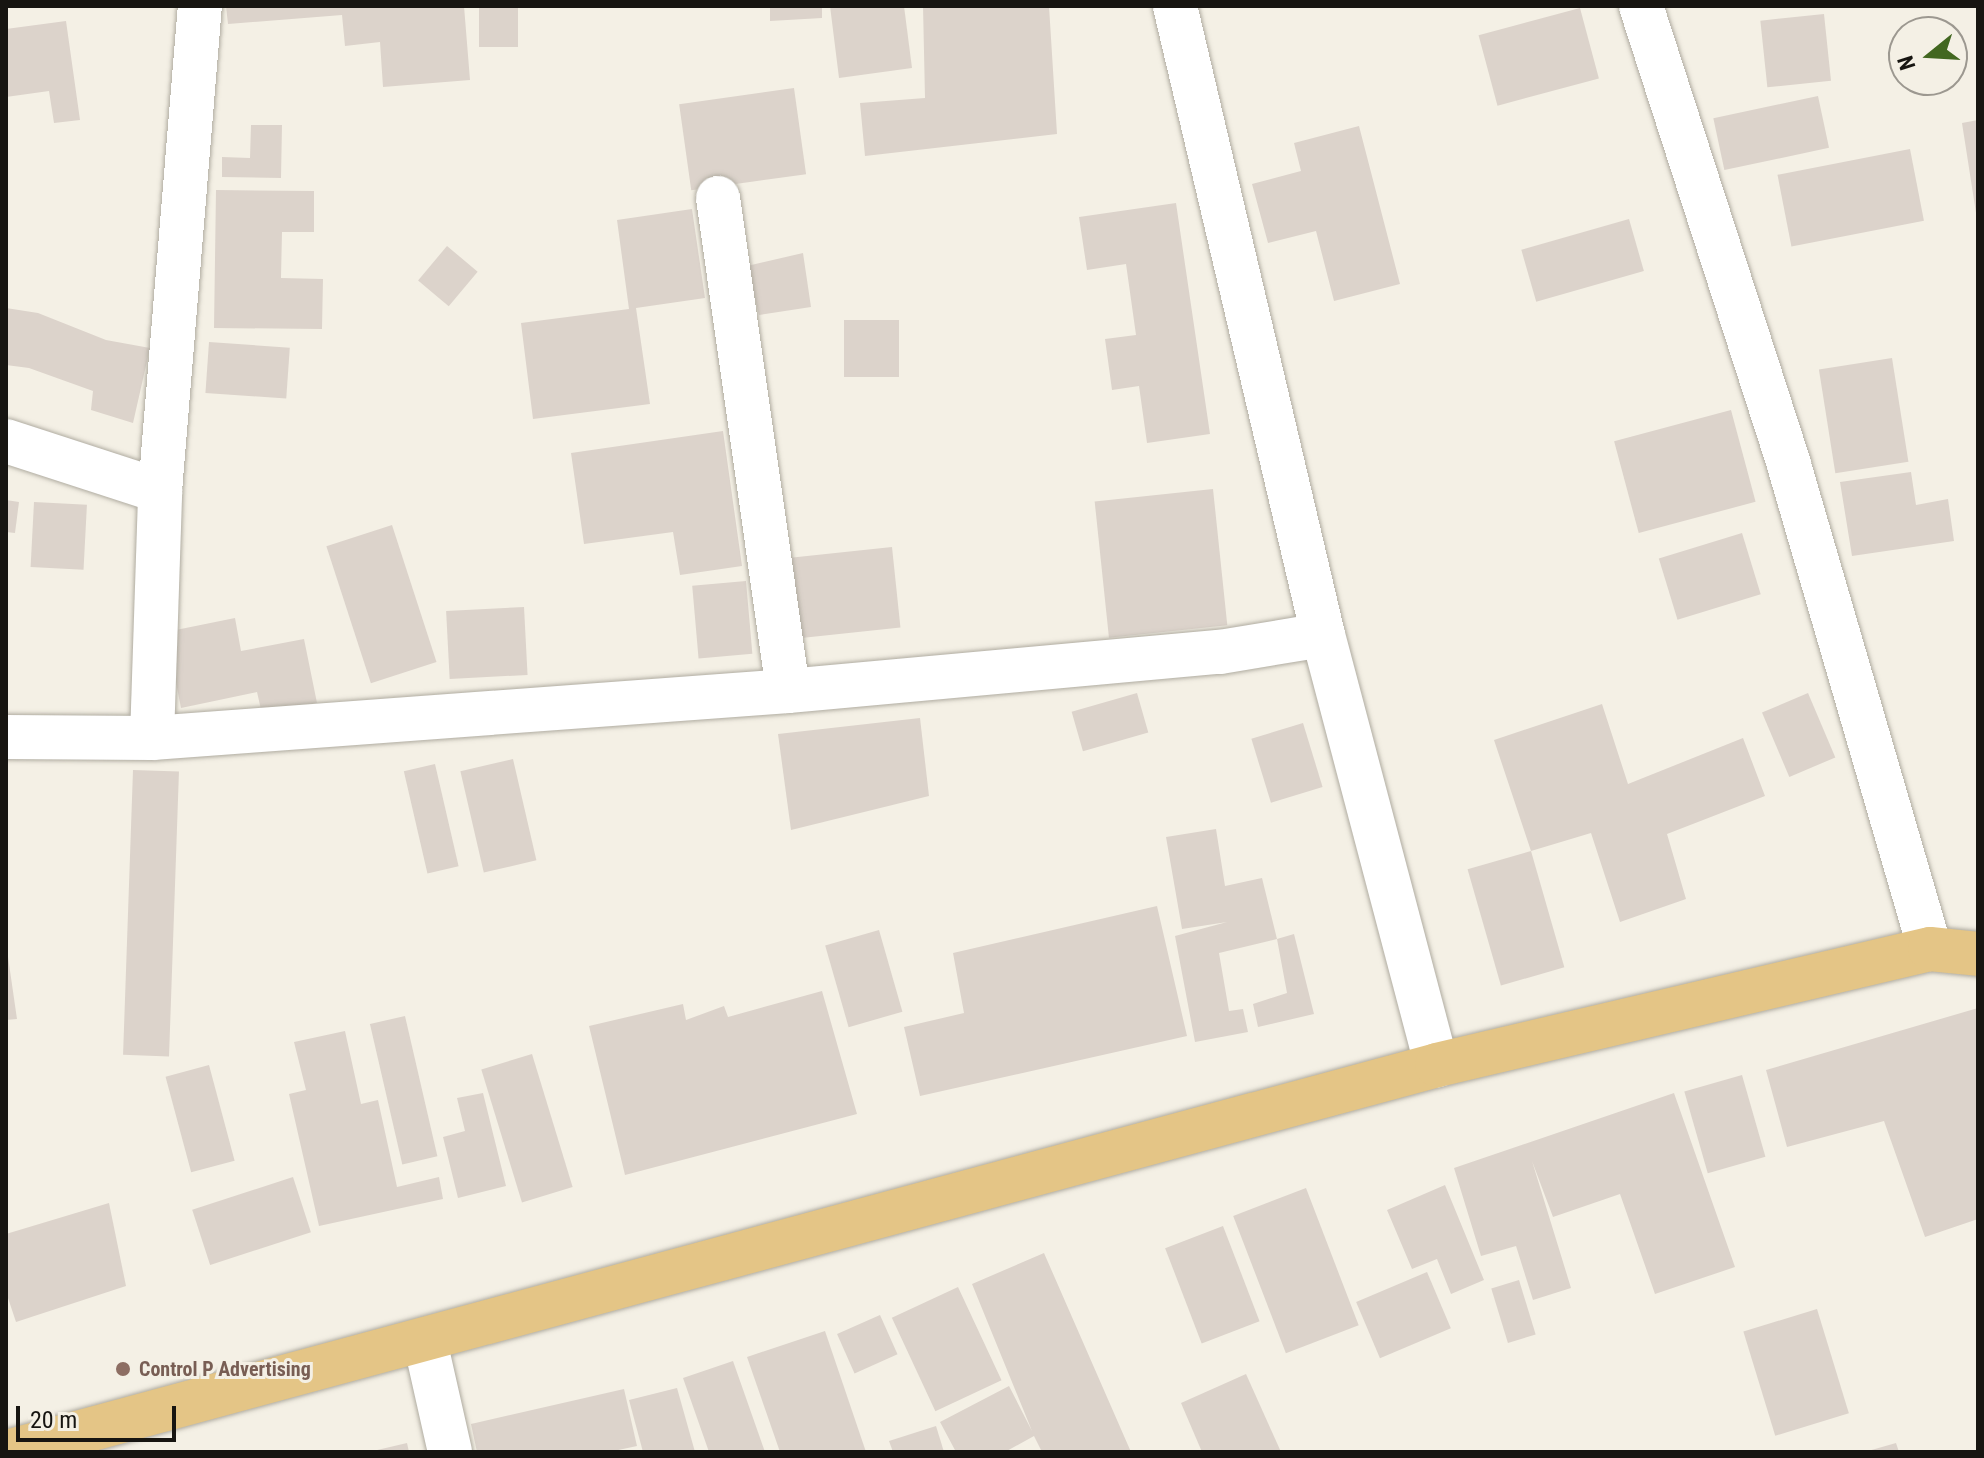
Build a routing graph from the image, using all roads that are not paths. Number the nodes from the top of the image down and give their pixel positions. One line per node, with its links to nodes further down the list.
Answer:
1 (200, 6): 6 (street)
2 (1175, 6): 7 (street)
3 (1641, 6): 11 (street)
4 (718, 198): 8 (street)
5 (6, 441): 6 (street)
6 (160, 491): 10 (street)
7 (1323, 635): 8 (street); 13 (street)
8 (788, 691): 10 (street)
9 (6, 737): 10 (street)
10 (152, 738)
11 (1930, 949): 12 (main road); 13 (main road)
12 (1978, 954)
13 (1437, 1065): 14 (main road)
14 (425, 1341): 15 (main road); 16 (street)
15 (7, 1452)
16 (450, 1452)

